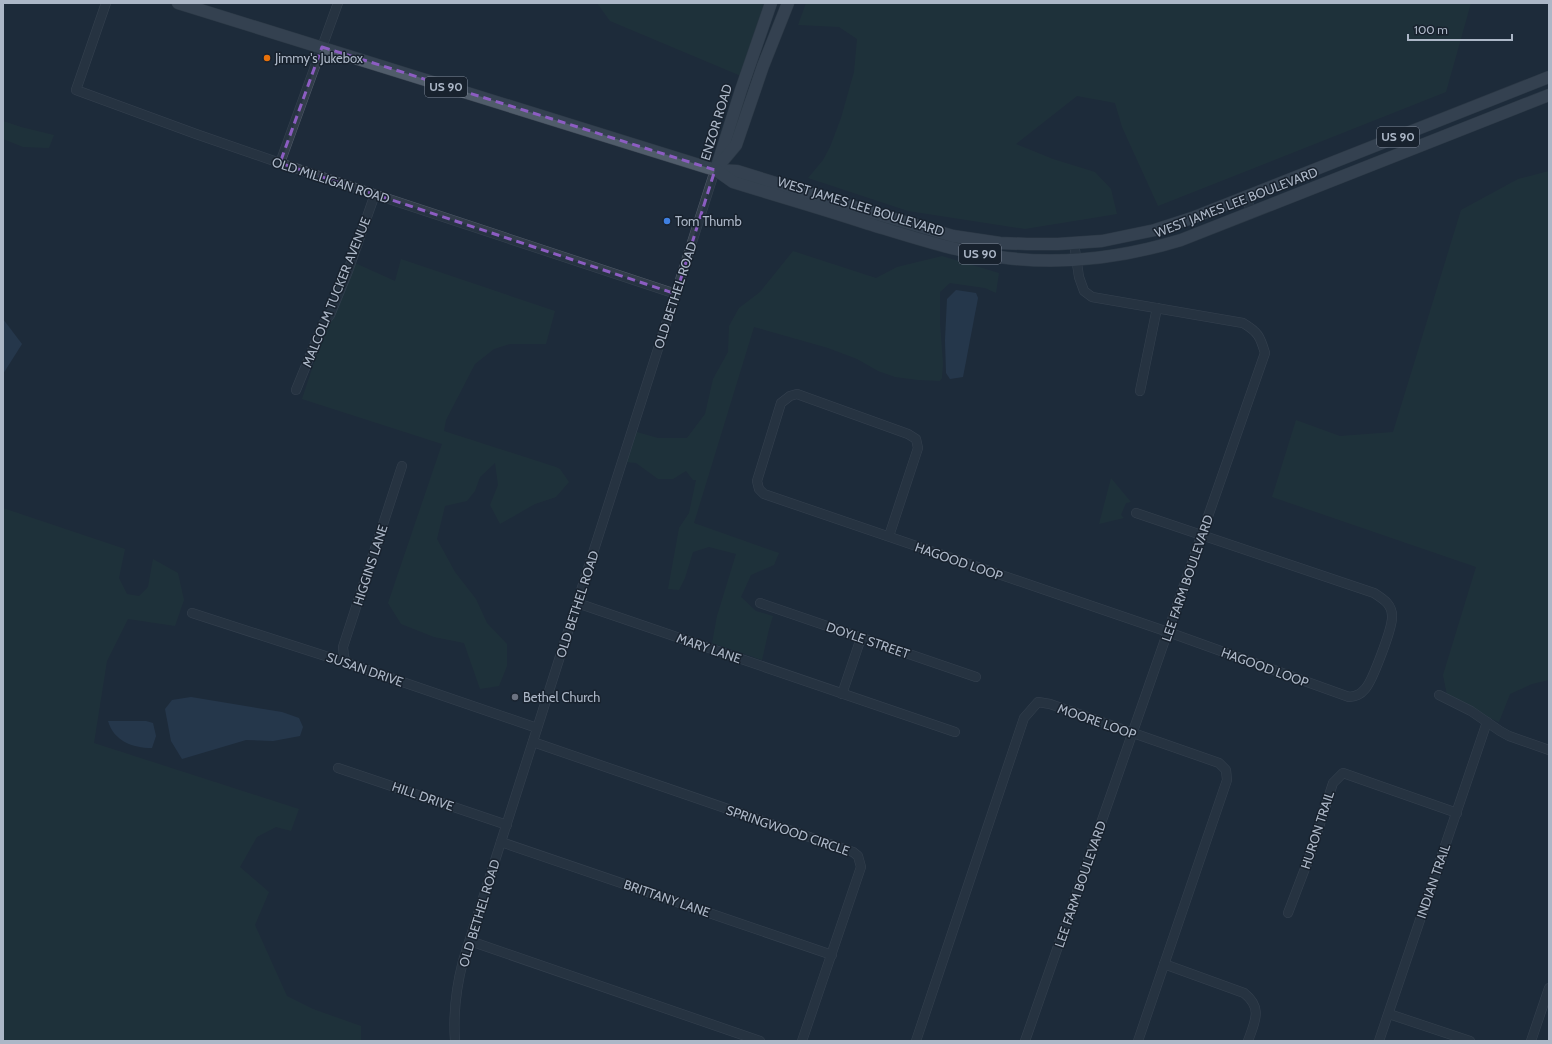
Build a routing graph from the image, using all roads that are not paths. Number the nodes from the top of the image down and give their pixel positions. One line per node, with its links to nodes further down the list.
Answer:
1 (106, 3): 9 (street, OLD MILLIGAN ROAD)
2 (178, 3): 6 (main road, WEST JAMES LEE BOULEVARD / US 90)
3 (338, 3): 6 (street)
4 (771, 3): 10 (main road, ENZOR ROAD)
5 (788, 3): 10 (main road, ENZOR ROAD)
6 (322, 47): 9 (street); 10 (main road, WEST JAMES LEE BOULEVARD / US 90)
7 (1549, 77): 12 (main road, WEST JAMES LEE BOULEVARD / US 90)
8 (1549, 95): 13 (main road, WEST JAMES LEE BOULEVARD / US 90)
9 (280, 163): 11 (street, OLD MILLIGAN ROAD)
10 (716, 170): 14 (main road, WEST JAMES LEE BOULEVARD / US 90); 15 (main road, WEST JAMES LEE BOULEVARD / US 90); 16 (street, OLD BETHEL ROAD)
11 (375, 194): 16 (street, OLD MILLIGAN ROAD); 18 (street, MALCOLM TUCKER AVENUE)
12 (1246, 197): 13 (street); 14 (main road, WEST JAMES LEE BOULEVARD / US 90)
13 (1252, 213): 15 (main road, WEST JAMES LEE BOULEVARD / US 90)
14 (1074, 243): 15 (street, LEE FARM BOULEVARD)
15 (1076, 259): 17 (street, LEE FARM BOULEVARD)
16 (676, 294): 24 (street, OLD BETHEL ROAD)
17 (1157, 308): 19 (street); 22 (street, LEE FARM BOULEVARD)
18 (296, 390)
19 (1140, 391)
20 (402, 466): 29 (street, HIGGINS LANE)
21 (1136, 513): 22 (street, HAGOOD LOOP)
22 (1202, 534): 27 (street, LEE FARM BOULEVARD); 27 (street, HAGOOD LOOP)
23 (889, 536): 23 (street, HAGOOD LOOP); 27 (street, HAGOOD LOOP)
24 (577, 603): 31 (street, MARY LANE); 34 (street, OLD BETHEL ROAD)
25 (760, 603): 28 (street, DOYLE STREET)
26 (192, 613): 29 (street, SUSAN DRIVE)
27 (1168, 632): 36 (street, LEE FARM BOULEVARD)
28 (860, 638): 30 (street, DOYLE STREET); 31 (street)
29 (347, 663): 34 (street, SUSAN DRIVE)
30 (976, 677)
31 (842, 694): 35 (street, MARY LANE)
32 (1440, 695): 33 (street)
33 (1488, 722): 38 (street); 40 (street, INDIAN TRAIL)
34 (537, 728): 37 (street, OLD BETHEL ROAD)
35 (955, 732)
36 (1133, 733): 46 (street, MOORE LOOP); 52 (street, MOORE LOOP); 53 (street, LEE FARM BOULEVARD)
37 (533, 742): 41 (street, OLD BETHEL ROAD); 45 (street, SPRINGWOOD CIRCLE)
38 (1549, 750)
39 (338, 768): 41 (street, HILL DRIVE)
40 (1456, 812): 43 (street, HURON TRAIL); 48 (street, INDIAN TRAIL)
41 (507, 825): 42 (street, OLD BETHEL ROAD)
42 (501, 842): 44 (street, OLD BETHEL ROAD); 45 (street, BRITTANY LANE)
43 (1288, 913)
44 (470, 941): 49 (street, OLD BETHEL ROAD); 50 (street)
45 (832, 955): 51 (street, SPRINGWOOD CIRCLE)
46 (1164, 964): 54 (street, MOORE LOOP); 55 (street)
47 (1549, 988): 58 (street)
48 (1389, 1014): 56 (street, INDIAN TRAIL); 57 (street)
49 (455, 1041)
50 (760, 1041)
51 (802, 1041)
52 (916, 1041)
53 (1026, 1041)
54 (1138, 1041)
55 (1248, 1041)
56 (1379, 1041)
57 (1470, 1041)
58 (1531, 1041)

